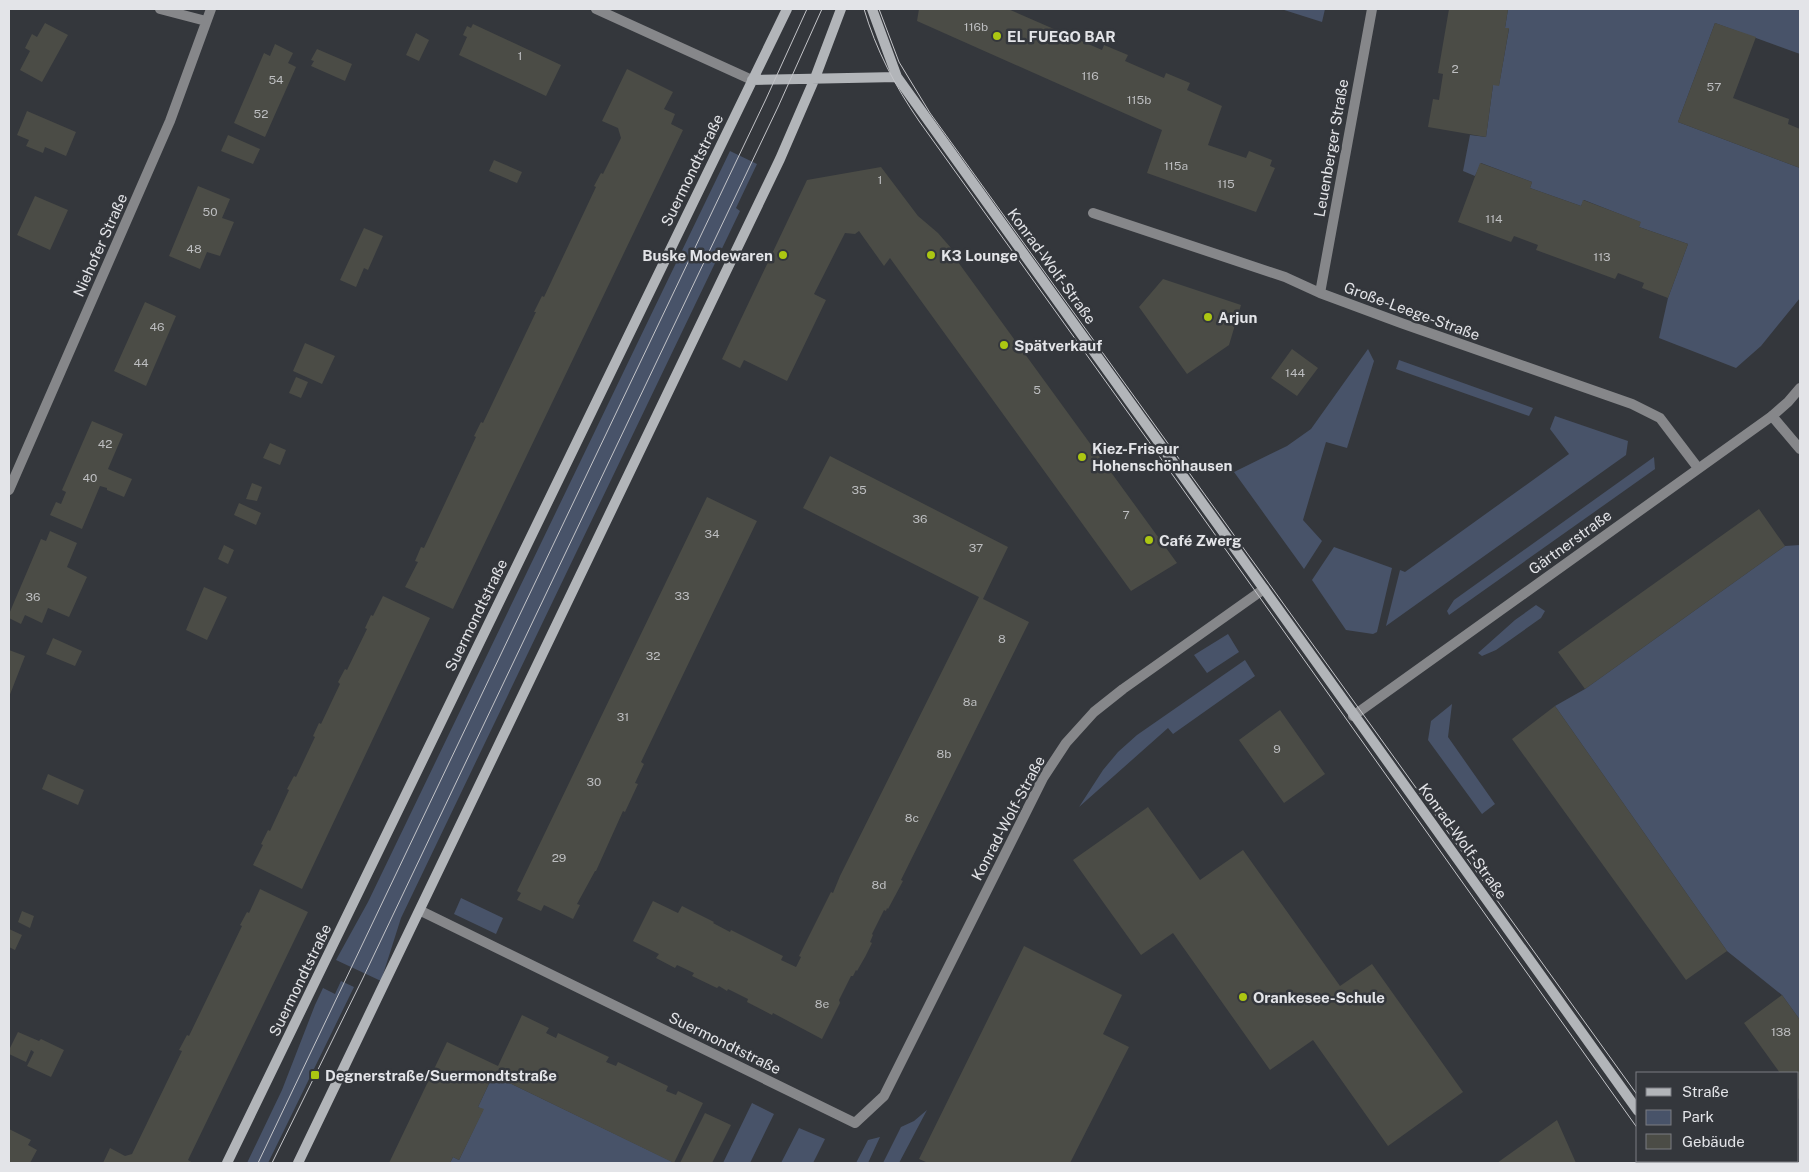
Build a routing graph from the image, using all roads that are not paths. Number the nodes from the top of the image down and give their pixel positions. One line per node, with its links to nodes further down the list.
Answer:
1 (160, 9): 8 (street)
2 (211, 9): 8 (street, Niehofer Straße)
3 (596, 9): 11 (street)
4 (787, 9): 11 (main road, Suermondtstraße)
5 (841, 9): 10 (main road)
6 (872, 9): 9 (main road, Konrad-Wolf-Straße)
7 (1372, 9): 13 (street, Leuenberger Straße)
8 (206, 21): 18 (street, Niehofer Straße)
9 (897, 76): 10 (main road); 19 (main road, Konrad-Wolf-Straße)
10 (815, 78): 11 (main road); 21 (main road)
11 (752, 80): 24 (main road, Suermondtstraße)
12 (1093, 213): 13 (street, Große-Leege-Straße)
13 (1320, 293): 17 (street, Große-Leege-Straße)
14 (1800, 388): 15 (street, Gärtnerstraße)
15 (1772, 416): 16 (street); 17 (street, Gärtnerstraße)
16 (1800, 450)
17 (1698, 468): 20 (street, Gärtnerstraße)
18 (9, 490)
19 (1264, 589): 20 (main road, Konrad-Wolf-Straße); 23 (street, Konrad-Wolf-Straße)
20 (1354, 716): 22 (main road, Konrad-Wolf-Straße)
21 (420, 911): 23 (street, Suermondtstraße); 25 (main road)
22 (1636, 1108)
23 (855, 1123)
24 (227, 1163)
25 (298, 1163)

